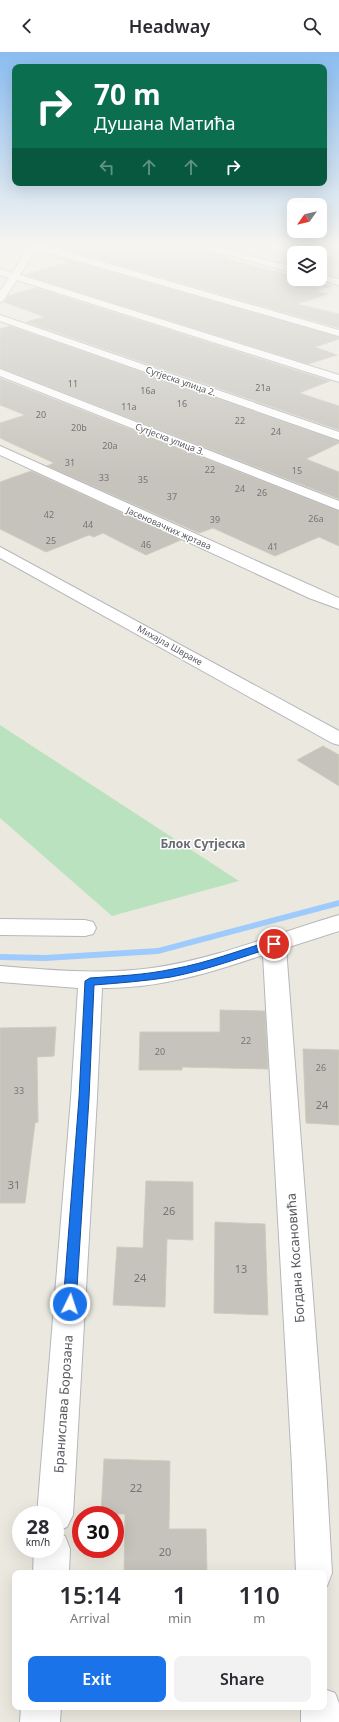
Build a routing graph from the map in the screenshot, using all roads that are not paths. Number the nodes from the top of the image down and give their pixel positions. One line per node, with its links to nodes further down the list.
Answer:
1 (11, 322): 7 (street, Сутјеска улица 2.)
2 (159, 322): 6 (street)
3 (301, 322): 4 (street)
4 (339, 333)
5 (0, 372): 9 (street, Сутјеска улица 3.)
6 (339, 379)
7 (339, 436)
8 (0, 450): 11 (street, Јасеновачких жртава)
9 (339, 506)
10 (0, 552): 12 (street, Михајла Швраке)
11 (339, 604)
12 (339, 739)
13 (339, 923): 16 (street)
14 (0, 927): 15 (street)
15 (85, 928)
16 (274, 944): 18 (street); 22 (street, Богдана Косановића)
17 (0, 974): 18 (street)
18 (90, 981): 19 (street, Бранислава Борозана)
19 (56, 1506)
20 (52, 1558): 21 (street)
21 (51, 1570)
22 (314, 1570)
23 (41, 1710): 25 (street)
24 (321, 1710): 26 (street)
25 (40, 1722)
26 (322, 1722)

